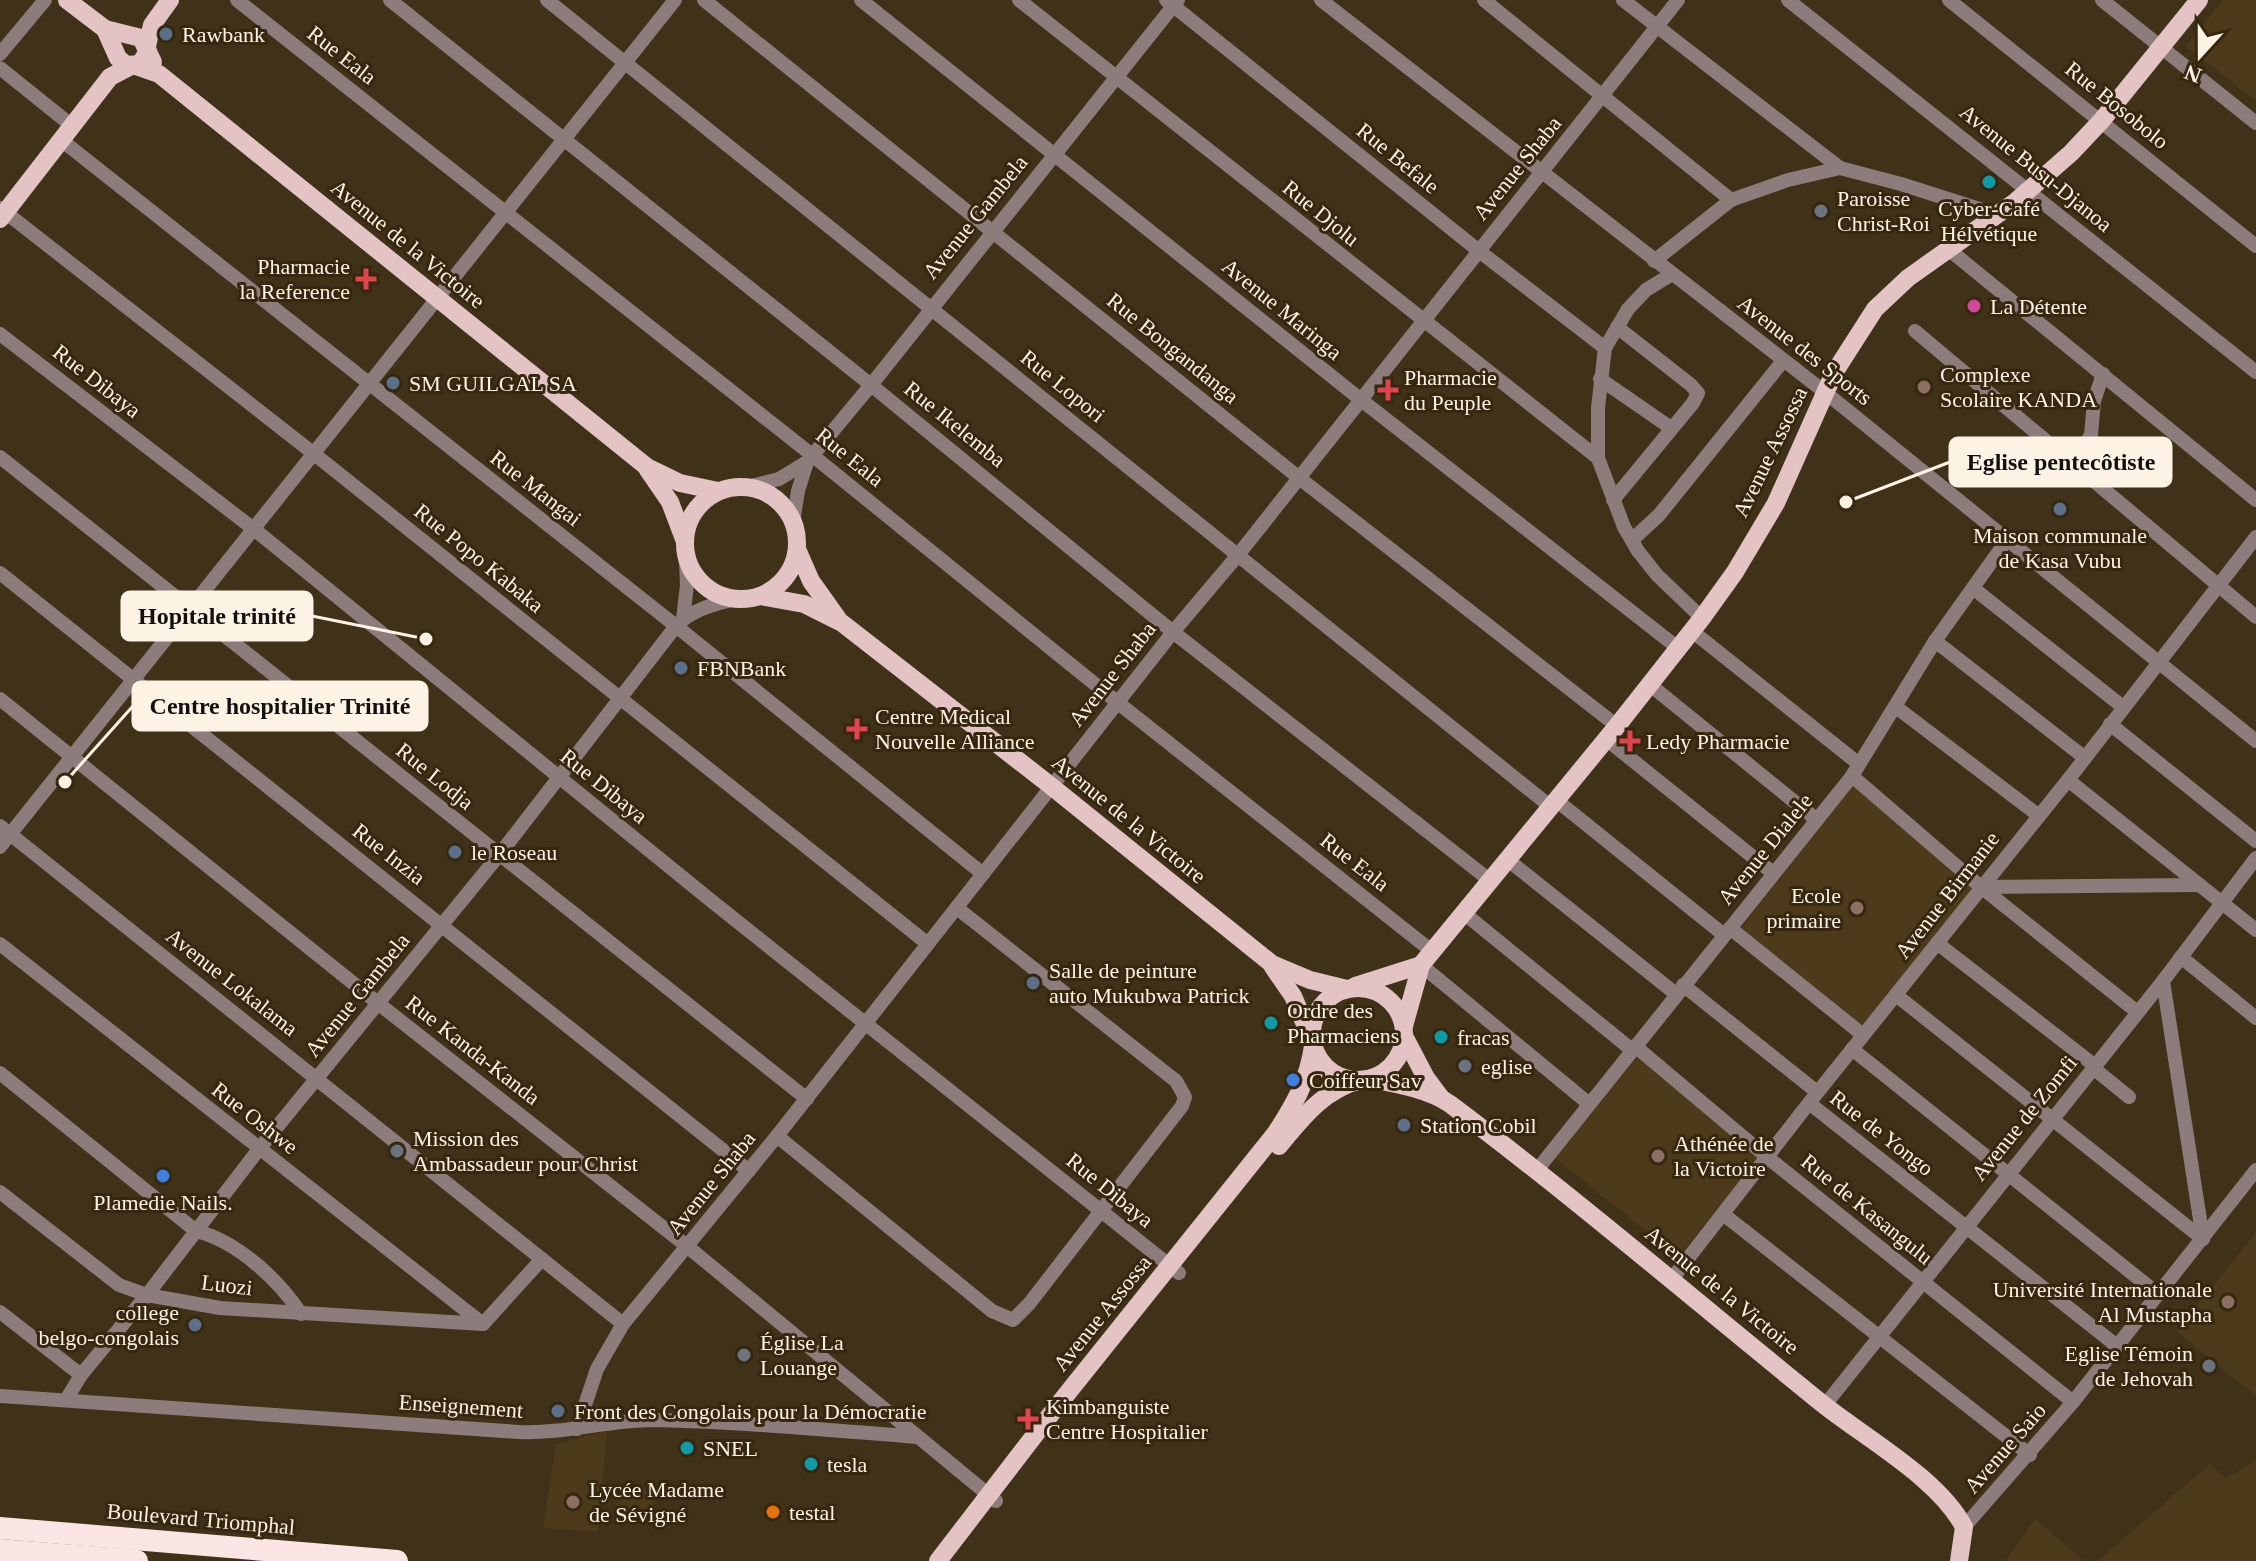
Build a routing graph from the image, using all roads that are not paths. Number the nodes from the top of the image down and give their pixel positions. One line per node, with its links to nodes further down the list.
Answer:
1 (45, 0): 23 (street)
2 (67, 0): 21 (main road)
3 (170, 0): 21 (main road)
4 (237, 0): 38 (street, Rue Eala)
5 (390, 0): 31 (street, Rue Ikelemba)
6 (547, 0): 24 (street, Rue Lopori)
7 (675, 0): 24 (street)
8 (704, 0): 40 (street, Rue Bongandanga)
9 (861, 0): 32 (street, Avenue Maringa)
10 (1019, 0): 26 (street, Rue Djolu)
11 (1321, 0): 34 (street, Avenue des Sports)
12 (1484, 0): 27 (street)
13 (1623, 0): 20 (street)
14 (1678, 0): 20 (street, Avenue Shaba)
15 (1788, 0): 35 (street, Avenue Busu-Djanoa)
16 (1949, 0): 28 (street, Rue Bosobolo)
17 (2102, 0): 22 (street)
18 (2199, 0): 22 (main road, Avenue Assossa)
19 (1172, 2): 26 (street, Avenue Gambela); 43 (street, Rue Befale)
20 (1657, 27): 27 (street, Avenue Shaba); 33 (street)
21 (135, 48): 30 (main road); 46 (main road, Avenue de la Victoire)
22 (2161, 48): 28 (main road, Avenue Assossa); 29 (street)
23 (0, 54)
24 (626, 63): 31 (street); 47 (street, Rue Lopori)
25 (0, 68): 30 (street, Rue Mangai)
26 (1115, 77): 32 (street, Avenue Gambela); 48 (street, Rue Djolu)
27 (1604, 95): 34 (street, Avenue Shaba); 36 (street)
28 (2102, 120): 35 (main road, Avenue Assossa); 41 (street, Rue Bosobolo)
29 (2256, 123)
30 (65, 132): 37 (main road); 57 (street, Rue Mangai)
31 (564, 140): 38 (street); 58 (street, Rue Ikelemba)
32 (1054, 154): 40 (street, Avenue Gambela); 60 (street, Avenue Maringa)
33 (1840, 168): 36 (street); 39 (street)
34 (1541, 174): 43 (street, Avenue Shaba); 44 (street, Avenue des Sports)
35 (2030, 190): 39 (main road, Avenue Assossa); 54 (street, Avenue Busu-Djanoa)
36 (1731, 200): 44 (street)
37 (2, 213): 62 (street, Rue Popo Kabaka)
38 (507, 214): 46 (street); 64 (street, Rue Eala)
39 (1998, 215): 42 (main road, Avenue Assossa)
40 (993, 231): 47 (street, Avenue Gambela); 68 (street, Rue Bongandanga)
41 (2256, 246)
42 (1947, 248): 55 (street); 59 (main road, Avenue Assossa)
43 (1479, 251): 48 (street, Avenue Shaba); 52 (street, Rue Befale)
44 (1654, 261): 45 (street, Avenue des Sports)
45 (1672, 274): 49 (street); 53 (street, Avenue des Sports)
46 (437, 298): 57 (street); 67 (main road, Avenue de la Victoire)
47 (932, 308): 58 (street, Avenue Gambela); 80 (street, Rue Lopori)
48 (1422, 321): 60 (street, Avenue Shaba); 65 (street, Rue Djolu)
49 (1617, 327): 52 (street); 61 (street)
50 (1915, 331): 66 (street)
51 (0, 334): 74 (street, Rue Dibaya)
52 (1605, 348): 56 (street)
53 (1783, 361): 59 (street, Avenue des Sports); 77 (street)
54 (2256, 372)
55 (2103, 374): 66 (street); 72 (street)
56 (1600, 379): 61 (street); 65 (street)
57 (368, 383): 62 (street); 89 (street, Rue Mangai)
58 (871, 385): 64 (street, Avenue Gambela); 92 (street, Rue Ikelemba)
59 (1826, 393): 78 (street, Avenue des Sports); 91 (main road, Avenue Assossa)
60 (1360, 399): 68 (street, Avenue Shaba); 94 (street, Avenue Maringa)
61 (1671, 428): 71 (street)
62 (313, 453): 74 (street); 98 (street, Rue Popo Kabaka)
63 (0, 457): 87 (street, Rue Lodja)
64 (810, 458): 69 (street); 73 (street); 100 (street, Rue Eala)
65 (1598, 458): 71 (street)
66 (2073, 464): 83 (street)
67 (647, 467): 70 (main road); 76 (main road)
68 (1298, 477): 80 (street, Avenue Shaba); 104 (street, Rue Bongandanga)
69 (747, 487): 70 (main road); 73 (main road)
70 (718, 491): 76 (main road)
71 (1613, 500): 77 (street)
72 (2256, 500)
73 (793, 522): 79 (main road)
74 (255, 530): 87 (street); 109 (street, Rue Dibaya)
75 (2256, 537): 83 (street, Avenue Birmanie)
76 (684, 540): 81 (main road)
77 (1632, 540): 91 (street)
78 (2007, 540): 84 (street, Avenue Dialele); 95 (street, Avenue des Sports)
79 (797, 549): 85 (main road); 90 (main road)
80 (1238, 555): 92 (street, Avenue Shaba); 112 (street, Rue Lopori)
81 (686, 559): 86 (main road); 89 (street)
82 (0, 573): 96 (street, Rue Inzia)
83 (2217, 585): 88 (street); 95 (street, Avenue Birmanie)
84 (1973, 588): 93 (street, Avenue Dialele); 102 (street)
85 (760, 596): 86 (main road); 90 (main road)
86 (737, 599): 89 (street)
87 (191, 609): 96 (street); 118 (street, Rue Lodja)
88 (2256, 617)
89 (679, 622): 98 (street, Avenue Gambela); 122 (street, Rue Mangai)
90 (842, 623): 111 (main road, Avenue de la Victoire)
91 (1697, 624): 94 (main road, Avenue Assossa); 108 (street)
92 (1173, 632): 100 (street, Avenue Shaba); 123 (street, Rue Ikelemba)
93 (1935, 641): 101 (street, Avenue Dialele); 106 (street)
94 (1678, 648): 97 (main road, Avenue Assossa)
95 (2157, 662): 102 (street, Avenue Birmanie); 105 (street, Avenue des Sports)
96 (134, 681): 107 (street); 129 (street, Rue Inzia)
97 (1649, 684): 104 (main road, Avenue Assossa); 114 (street)
98 (618, 698): 109 (street, Avenue Gambela); 134 (street, Rue Popo Kabaka)
99 (0, 699): 107 (street, Rue Kanda-Kanda)
100 (1117, 702): 111 (street, Avenue Shaba); 136 (street, Rue Eala)
101 (1896, 707): 108 (street, Avenue Dialele); 113 (street)
102 (2123, 707): 103 (street, Avenue Birmanie)
103 (2110, 724): 106 (street, Avenue Birmanie); 116 (street)
104 (1611, 733): 112 (main road, Avenue Assossa); 121 (street, Rue Bongandanga)
105 (2256, 741)
106 (2085, 758): 110 (street, Avenue Birmanie)
107 (73, 759): 115 (street); 142 (street, Rue Kanda-Kanda)
108 (1856, 770): 114 (street, Avenue Dialele); 125 (street)
109 (557, 777): 118 (street, Avenue Gambela); 145 (street, Rue Dibaya)
110 (2068, 780): 113 (street, Avenue Birmanie); 124 (street)
111 (1051, 786): 122 (street, Avenue Shaba); 137 (main road, Avenue de la Victoire)
112 (1554, 803): 120 (main road, Avenue Assossa); 131 (street, Rue Lopori)
113 (2038, 815): 125 (street, Avenue Birmanie)
114 (1817, 820): 121 (street, Avenue Dialele)
115 (5, 830): 117 (street); 153 (street, Avenue Lokalama)
116 (2256, 841)
117 (0, 847)
118 (499, 855): 129 (street, Avenue Gambela); 158 (street, Rue Lodja)
119 (2256, 858): 126 (street, Avenue de Zomfi)
120 (1508, 860): 123 (main road, Avenue Assossa); 140 (street, Rue de Yongo)
121 (1773, 873): 131 (street, Avenue Dialele)
122 (983, 874): 127 (street, Avenue Shaba)
123 (1492, 882): 128 (main road, Avenue Assossa)
124 (2200, 885): 125 (street); 126 (street)
125 (1981, 887): 132 (street, Avenue Birmanie); 143 (street)
126 (2222, 902): 130 (street); 135 (street, Avenue de Zomfi)
127 (957, 908): 134 (street, Avenue Shaba); 170 (street)
128 (1465, 914): 136 (main road, Avenue Assossa); 149 (street, Rue de Kasangulu)
129 (442, 924): 142 (street, Avenue Gambela); 167 (street, Rue Inzia)
130 (2256, 930)
131 (1727, 932): 140 (street, Avenue Dialele); 147 (street, Rue Lopori)
132 (1937, 943): 141 (street, Avenue Birmanie); 151 (street)
133 (0, 944): 163 (street, Rue Oshwe)
134 (928, 944): 145 (street, Avenue Shaba)
135 (2181, 957): 138 (street, Avenue de Zomfi); 144 (street)
136 (1427, 958): 139 (main road); 146 (main road); 159 (street, Rue Eala)
137 (1272, 964): 139 (main road); 148 (main road)
138 (2163, 981): 143 (street, Avenue de Zomfi); 174 (street)
139 (1349, 988): 146 (main road); 148 (main road)
140 (1679, 990): 149 (street, Avenue Dialele); 155 (street, Rue de Yongo)
141 (1896, 995): 147 (street, Avenue Birmanie); 160 (street)
142 (379, 1004): 153 (street, Avenue Gambela); 175 (street, Rue Kanda-Kanda)
143 (2136, 1011): 151 (street, Avenue de Zomfi)
144 (2256, 1018)
145 (866, 1024): 158 (street, Avenue Shaba); 170 (street, Rue Dibaya)
146 (1404, 1031): 154 (main road); 157 (main road)
147 (1863, 1035): 150 (street, Avenue Birmanie)
148 (1312, 1043): 154 (main road); 162 (main road)
149 (1633, 1048): 159 (street, Avenue Dialele); 164 (street, Rue de Kasangulu)
150 (1852, 1049): 155 (street, Avenue Birmanie); 168 (street)
151 (2093, 1066): 156 (street); 160 (street, Avenue de Zomfi)
152 (0, 1073): 173 (street)
153 (318, 1078): 163 (street, Avenue Gambela); 176 (street, Avenue Lokalama)
154 (1366, 1080): 157 (main road); 162 (main road)
155 (1813, 1097): 164 (street, Avenue Birmanie); 172 (street, Rue de Yongo)
156 (2129, 1097)
157 (1441, 1098): 165 (main road, Avenue de la Victoire)
158 (807, 1099): 161 (street, Avenue Shaba)
159 (1588, 1103): 165 (street, Avenue Dialele)
160 (2053, 1118): 168 (street, Avenue de Zomfi); 174 (street)
161 (777, 1136): 167 (street, Avenue Shaba); 170 (street)
162 (1279, 1137): 177 (main road, Avenue Assossa)
163 (259, 1149): 173 (street, Avenue Gambela); 184 (street, Rue Oshwe)
164 (1767, 1157): 171 (street, Avenue Birmanie); 179 (street, Rue de Kasangulu)
165 (1537, 1170): 178 (main road, Avenue de la Victoire)
166 (2256, 1170): 174 (street, Avenue Saio)
167 (749, 1171): 175 (street, Avenue Shaba)
168 (2008, 1174): 172 (street, Avenue de Zomfi); 180 (street)
169 (0, 1192): 181 (street, Luozi)
170 (1101, 1210): 177 (street, Rue Dibaya)
171 (1723, 1214): 178 (street, Avenue Birmanie); 186 (street)
172 (1965, 1226): 179 (street, Avenue de Zomfi); 187 (street, Rue de Yongo)
173 (196, 1231): 181 (street, Avenue Gambela); 183 (street)
174 (2203, 1239): 180 (street, Avenue Saio)
175 (688, 1247): 185 (street, Avenue Shaba); 194 (street, Rue Kanda-Kanda)
176 (542, 1259): 184 (street); 185 (street, Avenue Lokalama)
177 (1175, 1270): 196 (main road, Avenue Assossa)
178 (1672, 1279): 192 (main road, Avenue de la Victoire)
179 (1922, 1281): 186 (street, Avenue de Zomfi); 191 (street, Rue de Kasangulu)
180 (2158, 1294): 187 (street, Avenue Saio)
181 (147, 1295): 183 (street, Luozi); 188 (street, Avenue Gambela)
182 (0, 1312): 188 (street)
183 (301, 1314): 184 (street, Luozi)
184 (483, 1324)
185 (623, 1324): 193 (street, Avenue Shaba)
186 (1878, 1337): 192 (street, Avenue de Zomfi); 195 (street)
187 (2117, 1346): 191 (street, Avenue Saio)
188 (81, 1375): 190 (street, Avenue Gambela)
189 (0, 1396): 190 (street, Enseignement)
190 (66, 1400): 193 (street, Enseignement)
191 (2073, 1402): 195 (street, Avenue Saio)
192 (1825, 1405): 197 (main road, Avenue de la Victoire)
193 (577, 1429): 194 (street, Enseignement)
194 (918, 1437): 196 (street, Rue Kanda-Kanda)
195 (2030, 1455): 197 (street, Avenue Saio)
196 (992, 1498): 202 (main road, Avenue Assossa); 203 (main road, Avenue Assossa)
197 (1964, 1527): 204 (main road)
198 (0, 1528): 201 (highway, Boulevard Triomphal)
199 (0, 1550): 200 (highway)
200 (137, 1561)
201 (397, 1561)
202 (938, 1561)
203 (950, 1561)
204 (1959, 1561)

